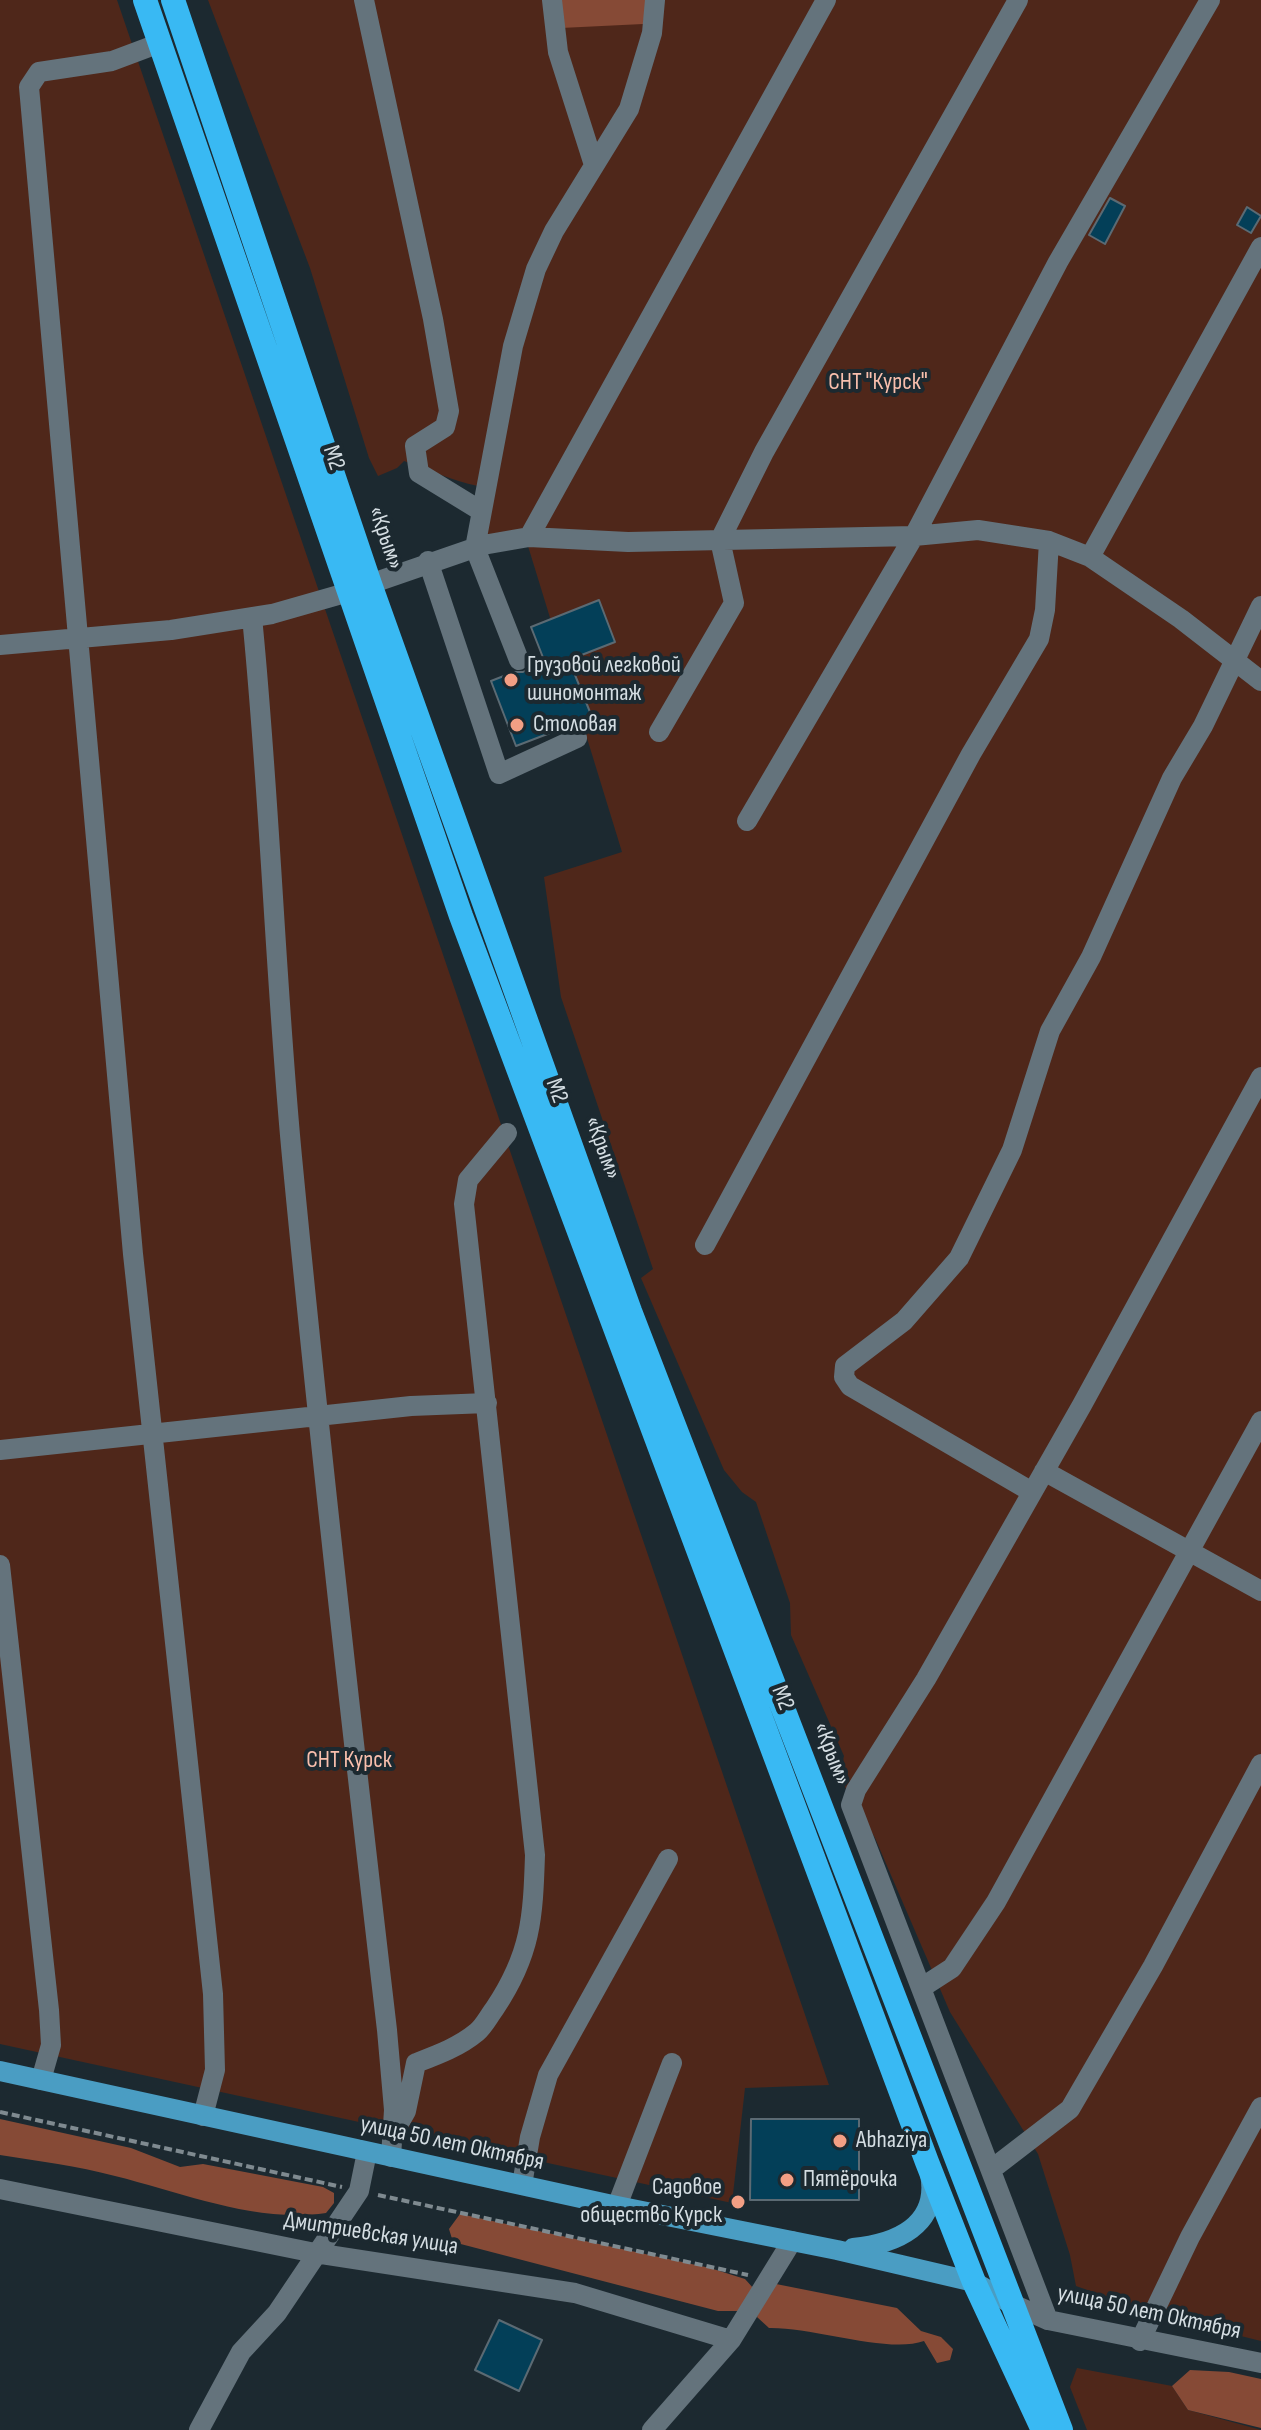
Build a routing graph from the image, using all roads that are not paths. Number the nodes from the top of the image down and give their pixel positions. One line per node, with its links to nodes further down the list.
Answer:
1 (145, 0): 9 (highway, М2)
2 (173, 0): 20 (highway, «Крым»)
3 (364, 0): 12 (street)
4 (655, 0): 10 (street)
5 (826, 0): 14 (street)
6 (1018, 0): 15 (street)
7 (1210, 0): 13 (street)
8 (549, 5): 10 (street)
9 (160, 43): 20 (highway, М2); 23 (street)
10 (594, 165): 12 (street)
11 (1261, 247): 18 (street)
12 (481, 511): 17 (street)
13 (914, 536): 15 (street); 16 (street); 30 (street)
14 (529, 537): 15 (street); 17 (street)
15 (720, 540): 28 (street)
16 (1049, 541): 18 (street); 33 (street)
17 (475, 548): 19 (street); 25 (street)
18 (1090, 557): 26 (street)
19 (428, 561): 20 (street); 29 (street)
20 (360, 588): 22 (street); 54 (highway, М2); 63 (highway, «Крым»)
21 (1261, 606): 26 (street)
22 (252, 617): 23 (street); 35 (street)
23 (80, 636): 24 (street); 37 (street)
24 (0, 645)
25 (519, 660)
26 (1232, 662): 27 (street); 40 (street)
27 (1261, 681)
28 (659, 732)
29 (577, 738)
30 (747, 821)
31 (1261, 1077): 39 (street)
32 (507, 1133): 34 (street)
33 (705, 1245)
34 (487, 1403): 35 (street); 52 (street)
35 (320, 1415): 37 (street); 52 (street)
36 (1261, 1421): 41 (street)
37 (152, 1435): 38 (street); 51 (street)
38 (0, 1450)
39 (1044, 1471): 40 (street); 41 (street)
40 (1032, 1492): 46 (street)
41 (1191, 1552): 43 (street); 46 (street)
42 (0, 1565): 49 (street)
43 (1261, 1591)
44 (1261, 1764): 55 (street)
45 (668, 1859): 56 (street)
46 (921, 1988): 55 (street)
47 (672, 2063): 58 (street)
48 (0, 2071): 49 (main road, улица 50 лет Октября)
49 (41, 2080): 51 (main road, улица 50 лет Октября)
50 (1261, 2107): 66 (street)
51 (203, 2116): 53 (main road, улица 50 лет Октября)
52 (391, 2147): 53 (main road, улица 50 лет Октября); 56 (main road, улица 50 лет Октября)
53 (367, 2152): 61 (street)
54 (927, 2162): 60 (main road); 62 (highway, М2)
55 (992, 2169): 64 (street)
56 (522, 2185): 58 (main road, улица 50 лет Октября)
57 (0, 2189): 61 (street, Дмитриевская улица)
58 (617, 2206): 59 (main road, улица 50 лет Октября)
59 (792, 2241): 60 (main road, улица 50 лет Октября); 65 (street)
60 (837, 2250): 62 (main road, улица 50 лет Октября)
61 (315, 2253): 65 (street, Дмитриевская улица); 68 (street)
62 (974, 2282): 63 (main road, улица 50 лет Октября); 70 (highway, М2)
63 (1010, 2303): 64 (street, улица 50 лет Октября); 71 (highway, «Крым»)
64 (1048, 2320): 66 (street, улица 50 лет Октября)
65 (731, 2340): 69 (street)
66 (1140, 2341): 67 (street, улица 50 лет Октября)
67 (1261, 2363)
68 (199, 2430)
69 (652, 2430)
70 (1043, 2430)
71 (1061, 2430)

